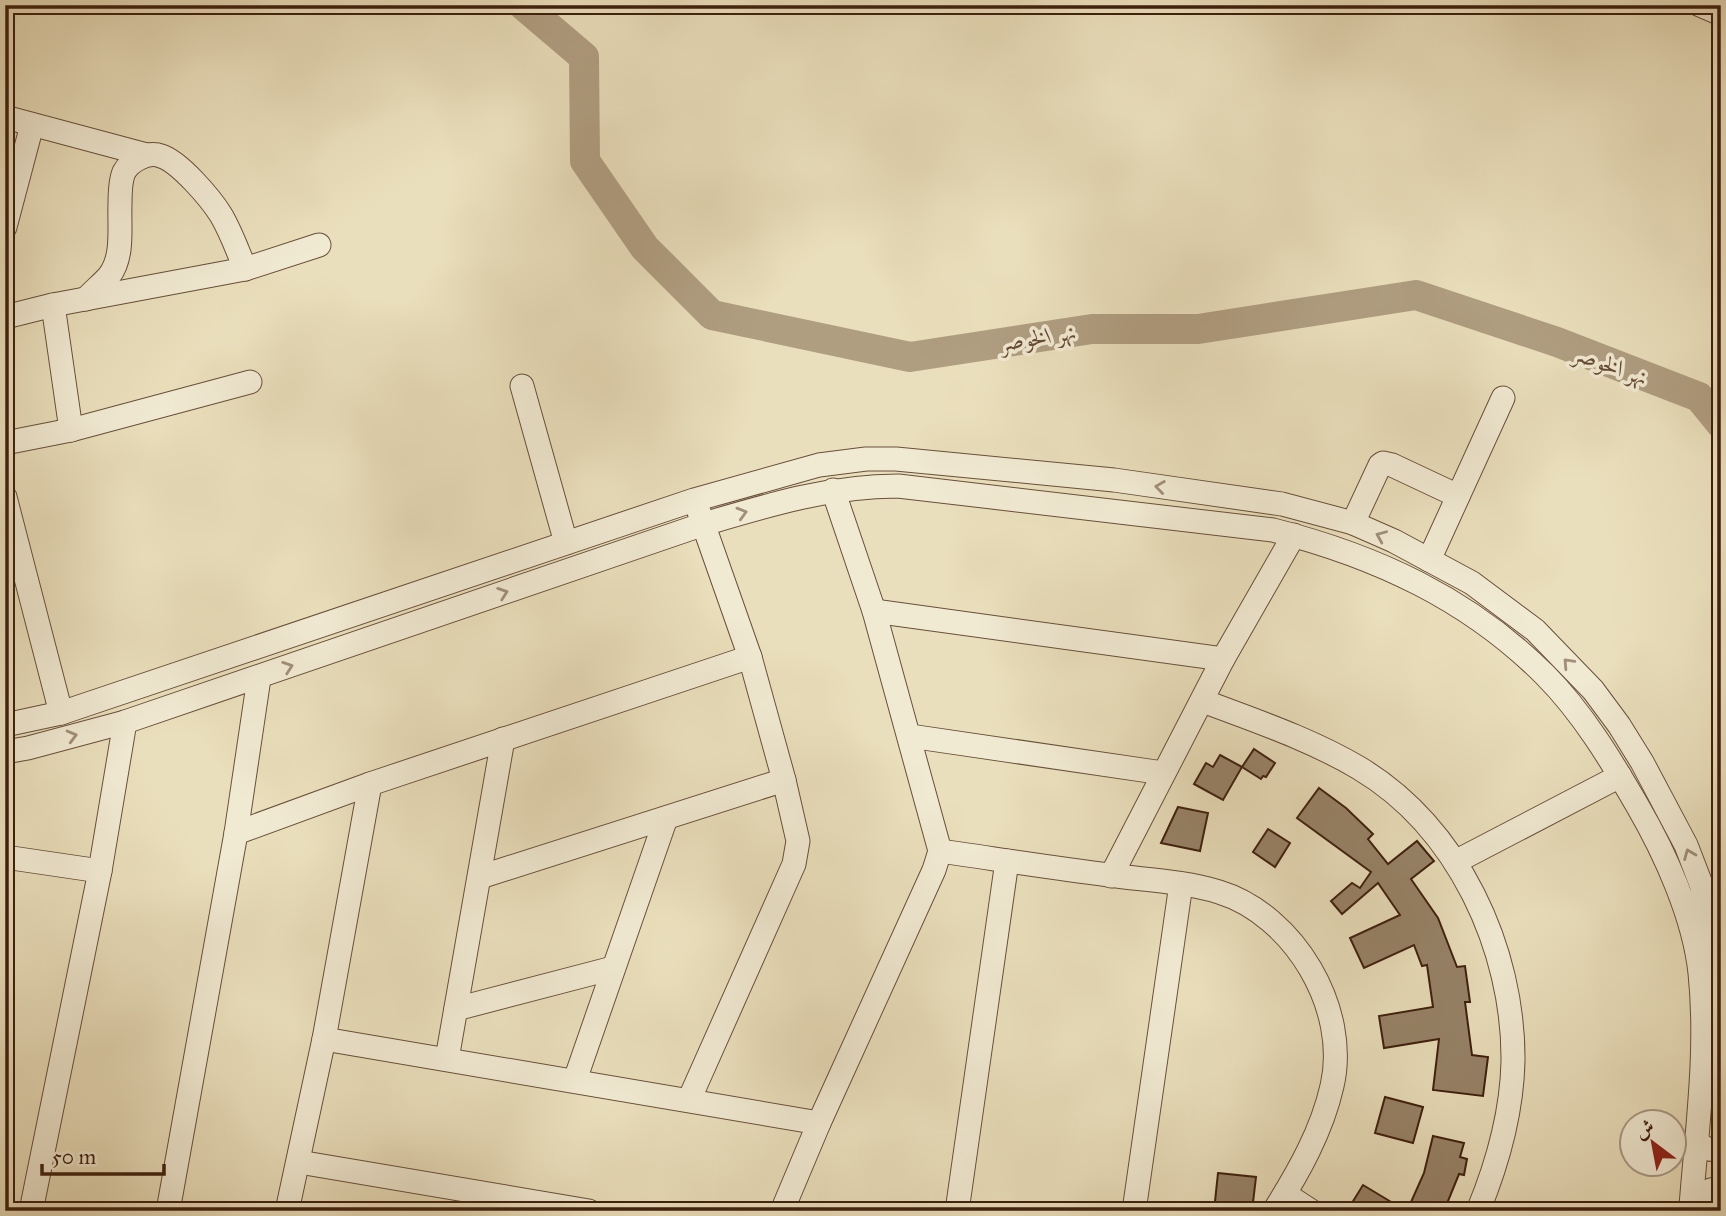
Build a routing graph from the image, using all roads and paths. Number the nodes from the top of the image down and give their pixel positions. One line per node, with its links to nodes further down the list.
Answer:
1 (1700, 5): 2 (street)
2 (1721, 14)
3 (5, 117): 4 (street)
4 (32, 125): 5 (street); 6 (street)
5 (147, 155): 8 (street); 9 (street)
6 (5, 227)
7 (318, 245): 8 (street)
8 (246, 269): 9 (street)
9 (86, 299): 10 (street)
10 (53, 305): 11 (street); 15 (street)
11 (5, 317)
12 (250, 382): 15 (street)
13 (522, 386): 26 (street)
14 (1503, 398): 19 (street)
15 (71, 430): 16 (street)
16 (5, 443)
17 (1114, 480): 21 (street); 22 (street); 23 (street, one-way to 17)
18 (833, 490): 22 (street); 24 (street, one-way to 18); 29 (street)
19 (1458, 496): 23 (street); 27 (street)
20 (5, 497): 28 (street)
21 (694, 500): 24 (street); 26 (street)
22 (1111, 509): 25 (street)
23 (1353, 523): 27 (street, one-way to 23)
24 (704, 524): 30 (street); 32 (street, one-way to 24)
25 (1294, 535): 31 (street); 41 (street)
26 (566, 543): 34 (street)
27 (1429, 559): 54 (street, one-way to 27)
28 (13, 560): 34 (street)
29 (874, 611): 31 (street); 37 (street)
30 (750, 657): 38 (street); 42 (street)
31 (1223, 659): 33 (street)
32 (259, 678): 35 (street); 45 (street)
33 (1203, 701): 40 (street); 49 (street)
34 (61, 713): 36 (street)
35 (125, 722): 39 (street, one-way to 35); 50 (street)
36 (5, 726)
37 (910, 736): 40 (street); 46 (street)
38 (503, 739): 43 (street); 52 (street)
39 (5, 752)
40 (1163, 773): 51 (street)
41 (1620, 776): 49 (street); 62 (street)
42 (784, 780): 44 (street); 60 (street)
43 (370, 784): 45 (street); 57 (street)
44 (666, 818): 52 (street); 55 (street)
45 (236, 833): 69 (street)
46 (940, 850): 48 (street); 61 (street)
47 (5, 857): 50 (street)
48 (1007, 861): 51 (street); 73 (street)
49 (1455, 862): 76 (street)
50 (100, 870): 68 (street)
51 (1111, 876): 53 (street)
52 (480, 877): 56 (street)
53 (1181, 884): 66 (street); 74 (street)
54 (1721, 967)
55 (613, 968): 56 (street); 59 (street)
56 (456, 1009): 58 (street)
57 (324, 1039): 58 (street); 64 (street)
58 (447, 1059): 59 (street)
59 (575, 1080): 60 (street)
60 (689, 1100): 61 (street)
61 (819, 1123): 72 (street)
62 (1696, 1140): 63 (street); 67 (street)
63 (1721, 1148)
64 (299, 1162): 70 (street); 71 (street)
65 (1721, 1188): 67 (street)
66 (1279, 1202): 75 (street)
67 (1690, 1208)
68 (31, 1211)
69 (169, 1211)
70 (287, 1211)
71 (589, 1211)
72 (782, 1211)
73 (957, 1211)
74 (1134, 1211)
75 (1311, 1211)
76 (1478, 1211)

